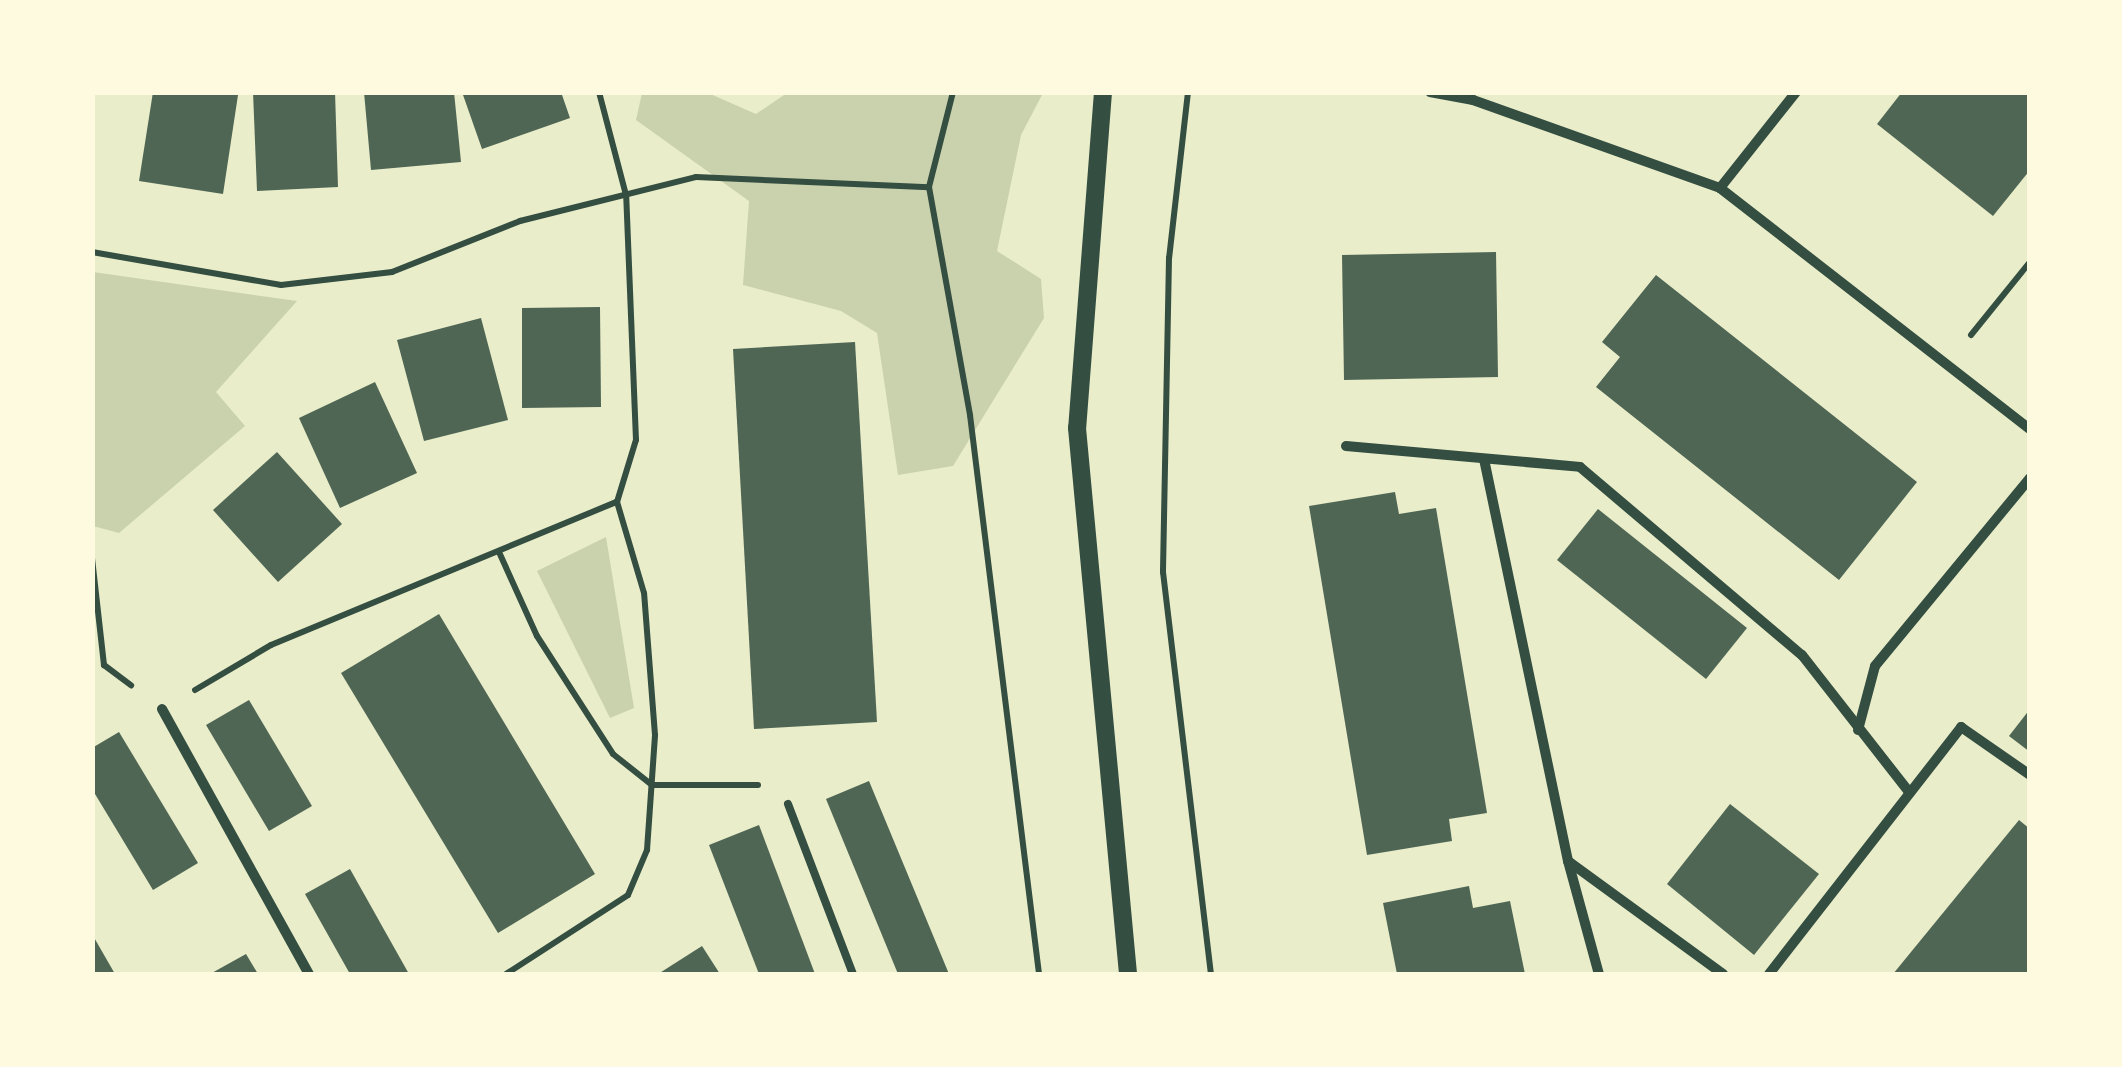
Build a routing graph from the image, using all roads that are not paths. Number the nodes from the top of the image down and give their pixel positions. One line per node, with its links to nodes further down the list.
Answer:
1 (1103, 92): 17 (street)
2 (1430, 92): 4 (street)
3 (1796, 92): 4 (street)
4 (1720, 188): 5 (street)
5 (2030, 429)
6 (1346, 446): 7 (street)
7 (1484, 458): 10 (street); 14 (street)
8 (2030, 478): 10 (street)
9 (162, 709): 15 (street)
10 (1858, 730): 12 (street)
11 (2030, 776): 12 (street)
12 (1910, 794): 20 (street)
13 (788, 804): 16 (lane)
14 (1568, 861): 18 (street); 19 (street)
15 (309, 974)
16 (853, 974)
17 (1128, 974)
18 (1600, 974)
19 (1723, 974)
20 (1769, 974)

